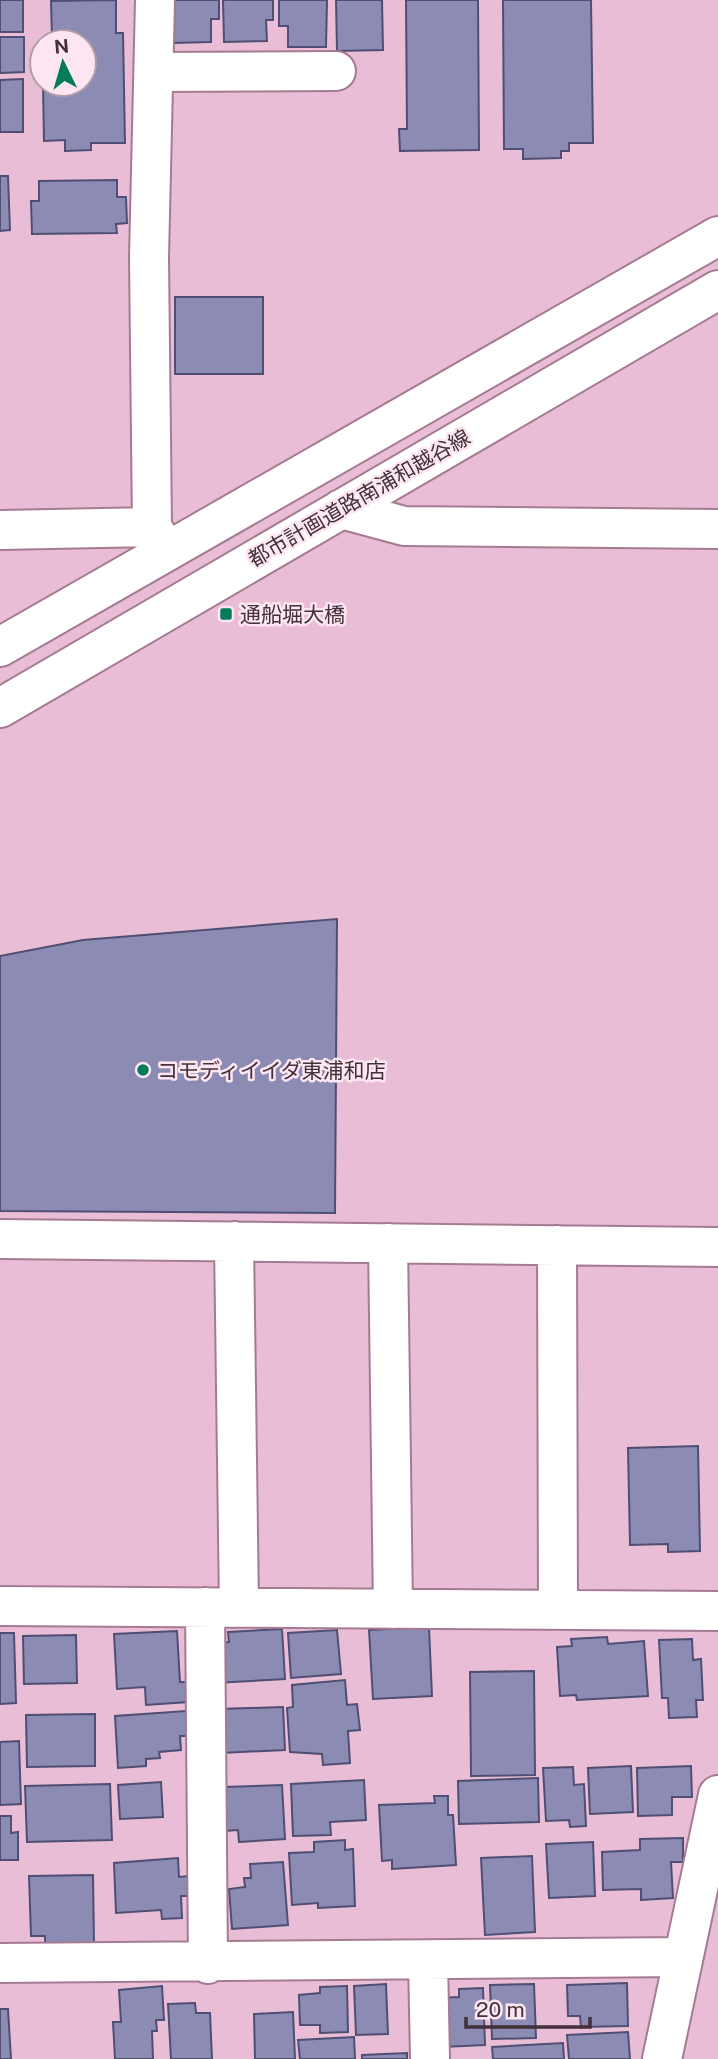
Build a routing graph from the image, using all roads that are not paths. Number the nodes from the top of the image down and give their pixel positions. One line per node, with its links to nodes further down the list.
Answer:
1 (155, 0): 3 (street)
2 (336, 71): 3 (street)
3 (154, 72): 9 (street)
4 (718, 236): 9 (street)
5 (718, 290): 6 (street, 都市計画道路南浦和越谷線)
6 (341, 509): 7 (street); 11 (street, 都市計画道路南浦和越谷線)
7 (718, 529)
8 (0, 530): 9 (street)
9 (160, 539): 10 (street)
10 (0, 647)
11 (0, 708)
12 (0, 1239): 13 (street)
13 (234, 1241): 14 (street); 18 (street)
14 (388, 1243): 15 (street); 19 (street)
15 (557, 1245): 16 (street); 20 (street)
16 (718, 1247)
17 (0, 1606): 18 (street)
18 (222, 1607): 19 (street); 26 (street)
19 (393, 1609): 20 (street)
20 (558, 1610): 21 (street)
21 (718, 1611)
22 (718, 1795): 23 (street)
23 (683, 1957): 24 (street); 28 (street)
24 (428, 1960): 26 (street); 27 (street)
25 (0, 1963): 26 (street)
26 (208, 1964)
27 (430, 2059)
28 (662, 2059)

